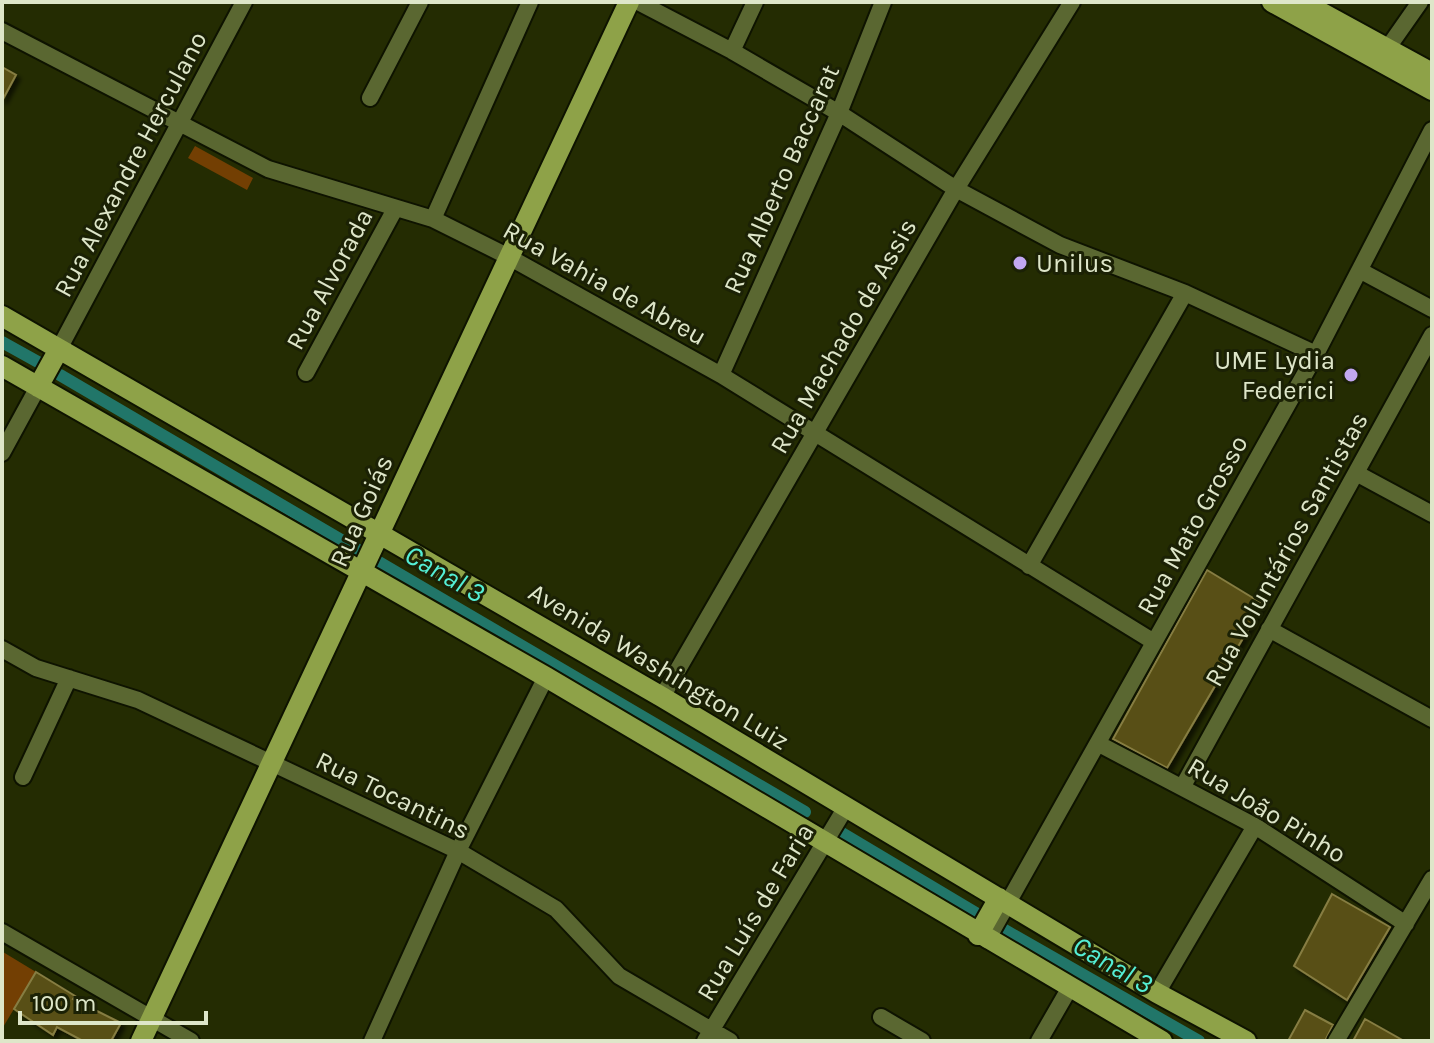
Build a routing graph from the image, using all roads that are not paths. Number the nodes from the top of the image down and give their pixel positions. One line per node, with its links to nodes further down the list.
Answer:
1 (244, 2): 20 (street, Rua Alexandre Herculano)
2 (420, 2): 18 (street)
3 (530, 2): 24 (street)
4 (629, 2): 25 (main road, Rua Goiás)
5 (638, 2): 15 (street)
6 (755, 2): 15 (street)
7 (883, 2): 19 (street, Rua Alberto Baccarat)
8 (1072, 2): 22 (street, Rua Machado de Assis)
9 (1272, 2): 13 (main road)
10 (1302, 2): 14 (main road)
11 (1420, 2): 14 (street)
12 (2, 31): 20 (street, Rua Vahia de Abreu)
13 (1349, 44): 14 (main road); 17 (main road)
14 (1387, 49): 16 (main road)
15 (732, 51): 19 (street)
16 (1432, 73)
17 (1432, 90)
18 (370, 98)
19 (839, 113): 22 (street); 35 (street, Rua Alberto Baccarat)
20 (178, 124): 23 (street, Rua Vahia de Abreu); 31 (street, Rua Alexandre Herculano)
21 (1432, 130): 26 (street, Rua Mato Grosso)
22 (956, 189): 27 (street); 37 (street, Rua Machado de Assis)
23 (395, 209): 24 (street, Rua Vahia de Abreu); 34 (street, Rua Alvorada)
24 (433, 219): 25 (street, Rua Vahia de Abreu)
25 (507, 256): 35 (street, Rua Vahia de Abreu); 41 (main road, Rua Goiás)
26 (1361, 271): 28 (street); 32 (street, Rua Mato Grosso)
27 (1185, 293): 32 (street); 42 (street)
28 (1432, 309)
29 (2, 316): 31 (main road, Avenida Washington Luiz)
30 (1432, 335): 39 (street, Rua Voluntários Santistas)
31 (56, 354): 36 (main road); 41 (main road, Avenida Washington Luiz)
32 (1316, 354): 44 (street, Rua Mato Grosso)
33 (2, 366): 36 (main road, Avenida Washington Luiz)
34 (306, 373)
35 (721, 375): 37 (street, Rua Vahia de Abreu)
36 (40, 384): 38 (street); 41 (main road, Avenida Washington Luiz)
37 (814, 434): 42 (street, Rua Vahia de Abreu); 48 (street, Rua Machado de Assis)
38 (2, 453)
39 (1356, 473): 40 (street); 43 (street, Rua Voluntários Santistas)
40 (1432, 514)
41 (372, 553): 46 (main road, Avenida Washington Luiz); 48 (main road, Avenida Washington Luiz); 51 (main road, Rua Goiás)
42 (1029, 566): 44 (street, Rua Vahia de Abreu)
43 (1269, 629): 49 (street); 53 (street, Rua Voluntários Santistas)
44 (1154, 642): 50 (street, Rua Mato Grosso)
45 (2, 649): 47 (street, Rua Tocantins)
46 (546, 677): 56 (main road, Avenida Washington Luiz); 57 (street)
47 (69, 678): 51 (street, Rua Tocantins); 52 (street)
48 (662, 697): 54 (main road, Avenida Washington Luiz)
49 (1432, 719)
50 (1099, 744): 53 (street, Rua João Pinho); 59 (street, Rua Mato Grosso)
51 (270, 763): 57 (street, Rua Tocantins); 66 (main road, Rua Goiás)
52 (23, 777)
53 (1183, 786): 55 (street, Rua João Pinho)
54 (846, 807): 56 (street, Rua Luís de Faria); 59 (main road, Avenida Washington Luiz)
55 (1255, 826): 60 (street, Rua João Pinho); 64 (street)
56 (825, 844): 62 (main road, Avenida Washington Luiz); 67 (street, Rua Luís de Faria)
57 (458, 851): 67 (street, Rua Tocantins); 70 (street)
58 (1432, 879): 60 (street)
59 (1004, 901): 62 (main road); 64 (main road, Avenida Washington Luiz)
60 (1406, 924): 76 (street)
61 (2, 932): 66 (street)
62 (983, 938): 63 (main road, Avenida Washington Luiz)
63 (1069, 989): 73 (street); 74 (main road, Avenida Washington Luiz)
64 (1157, 993): 75 (main road, Avenida Washington Luiz)
65 (881, 1017): 72 (street)
66 (151, 1020): 68 (main road, Rua Goiás); 69 (street)
67 (708, 1036): 71 (street, Rua Tocantins)
68 (141, 1041)
69 (191, 1041)
70 (372, 1041)
71 (730, 1041)
72 (922, 1041)
73 (1039, 1041)
74 (1162, 1041)
75 (1246, 1041)
76 (1336, 1041)

